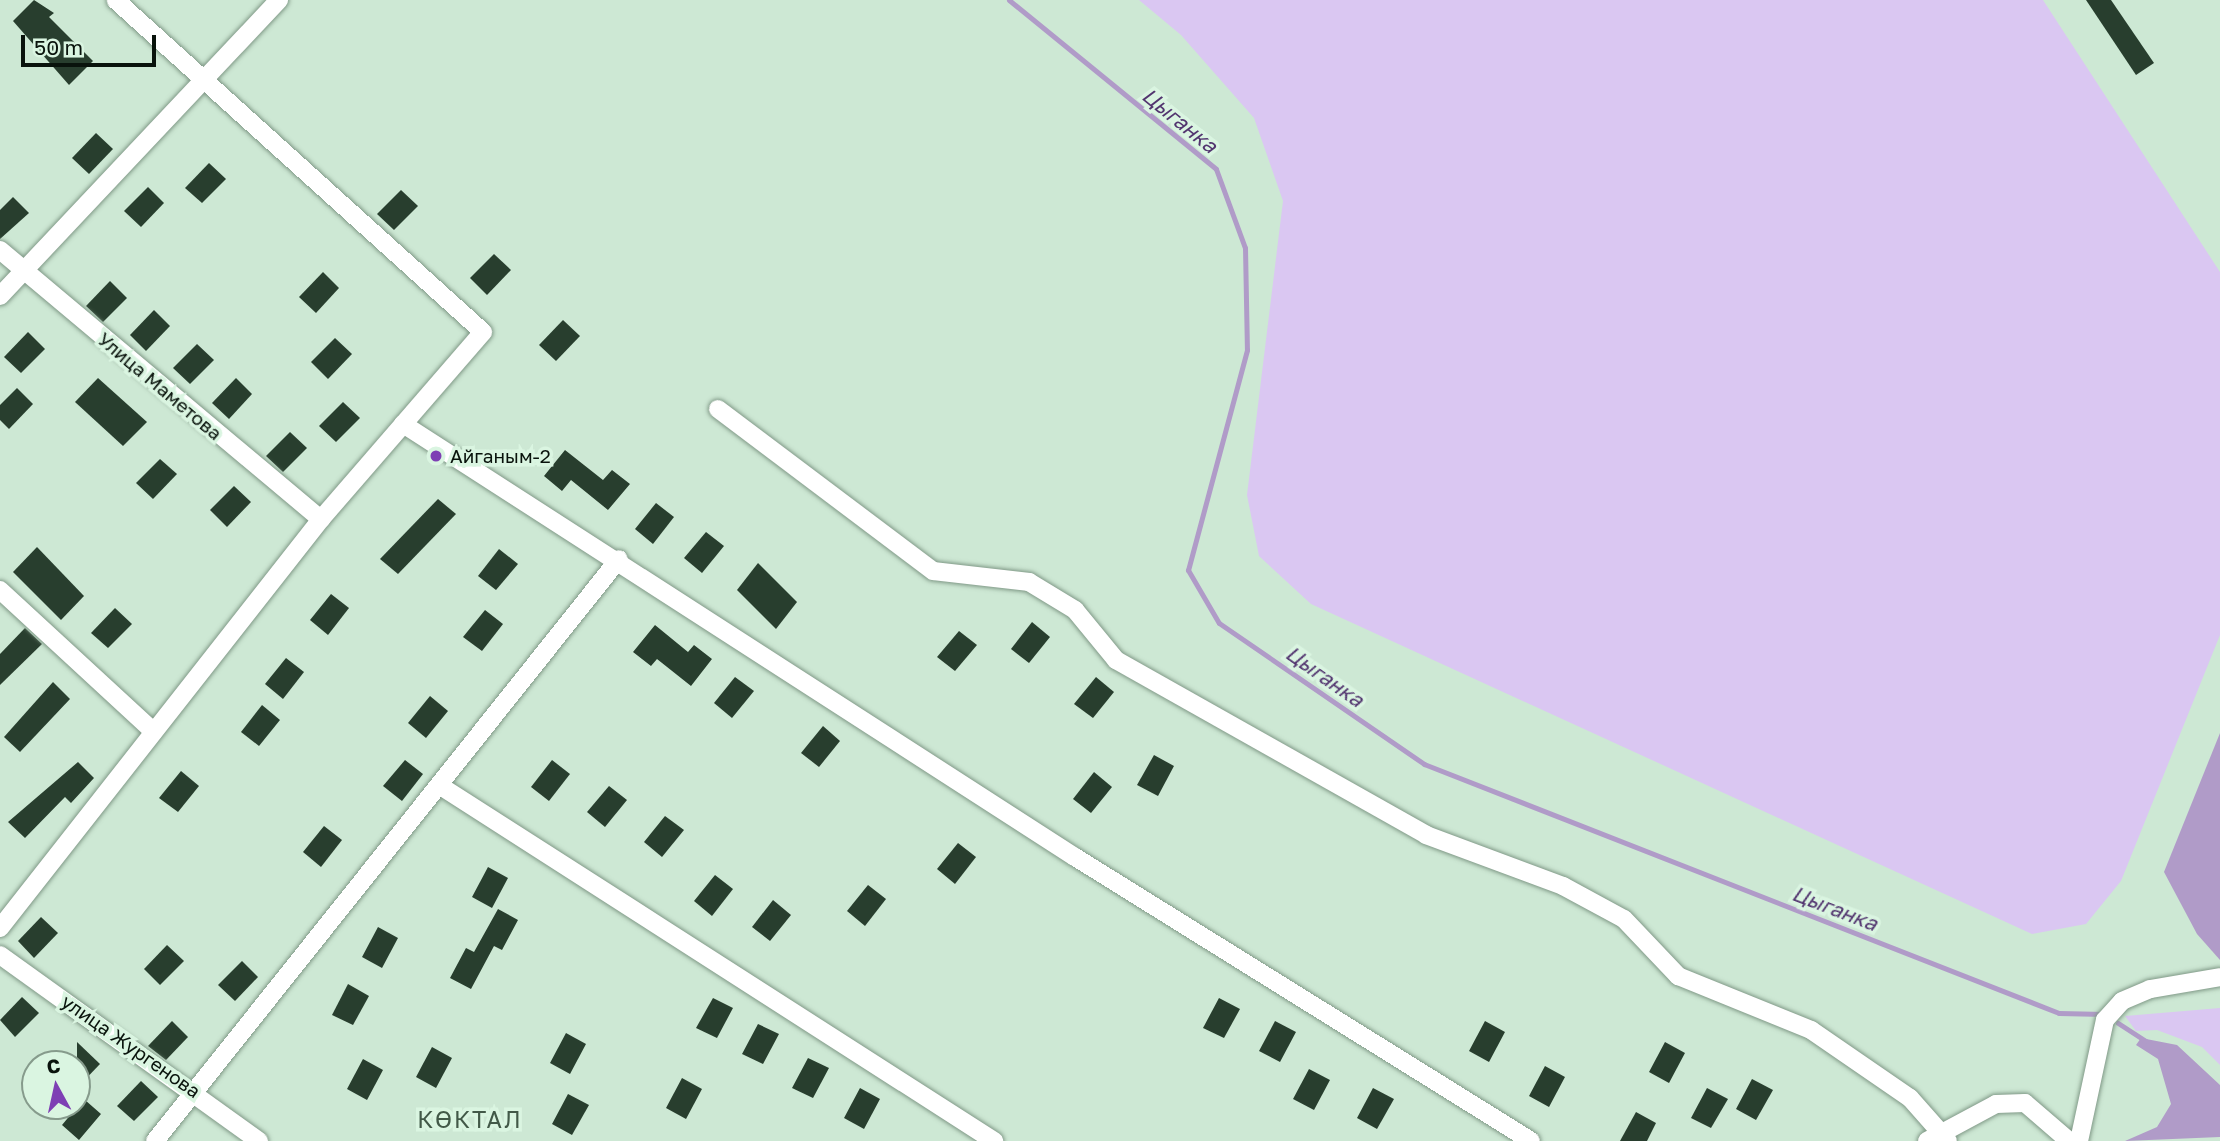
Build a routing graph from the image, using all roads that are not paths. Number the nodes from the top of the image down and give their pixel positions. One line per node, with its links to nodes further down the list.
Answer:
1 (116, 0): 3 (street)
2 (279, 0): 3 (street)
3 (202, 78): 5 (street); 8 (street)
4 (0, 250): 5 (street, Улица Маметова)
5 (24, 273): 6 (street); 9 (street, Улица Маметова)
6 (0, 296)
7 (718, 409): 18 (street)
8 (403, 424): 9 (street); 10 (street)
9 (321, 519): 12 (street)
10 (619, 559): 13 (street); 22 (street)
11 (0, 590): 12 (street)
12 (153, 732): 14 (street)
13 (442, 787): 17 (street); 21 (street)
14 (0, 928)
15 (0, 955): 17 (street, улица Жургенова)
16 (2220, 977): 25 (street)
17 (194, 1090): 19 (street); 20 (street, улица Жургенова)
18 (1946, 1136): 23 (street); 24 (street)
19 (155, 1141)
20 (259, 1141)
21 (994, 1141)
22 (1531, 1141)
23 (1927, 1141)
24 (2069, 1141)
25 (2079, 1141)

